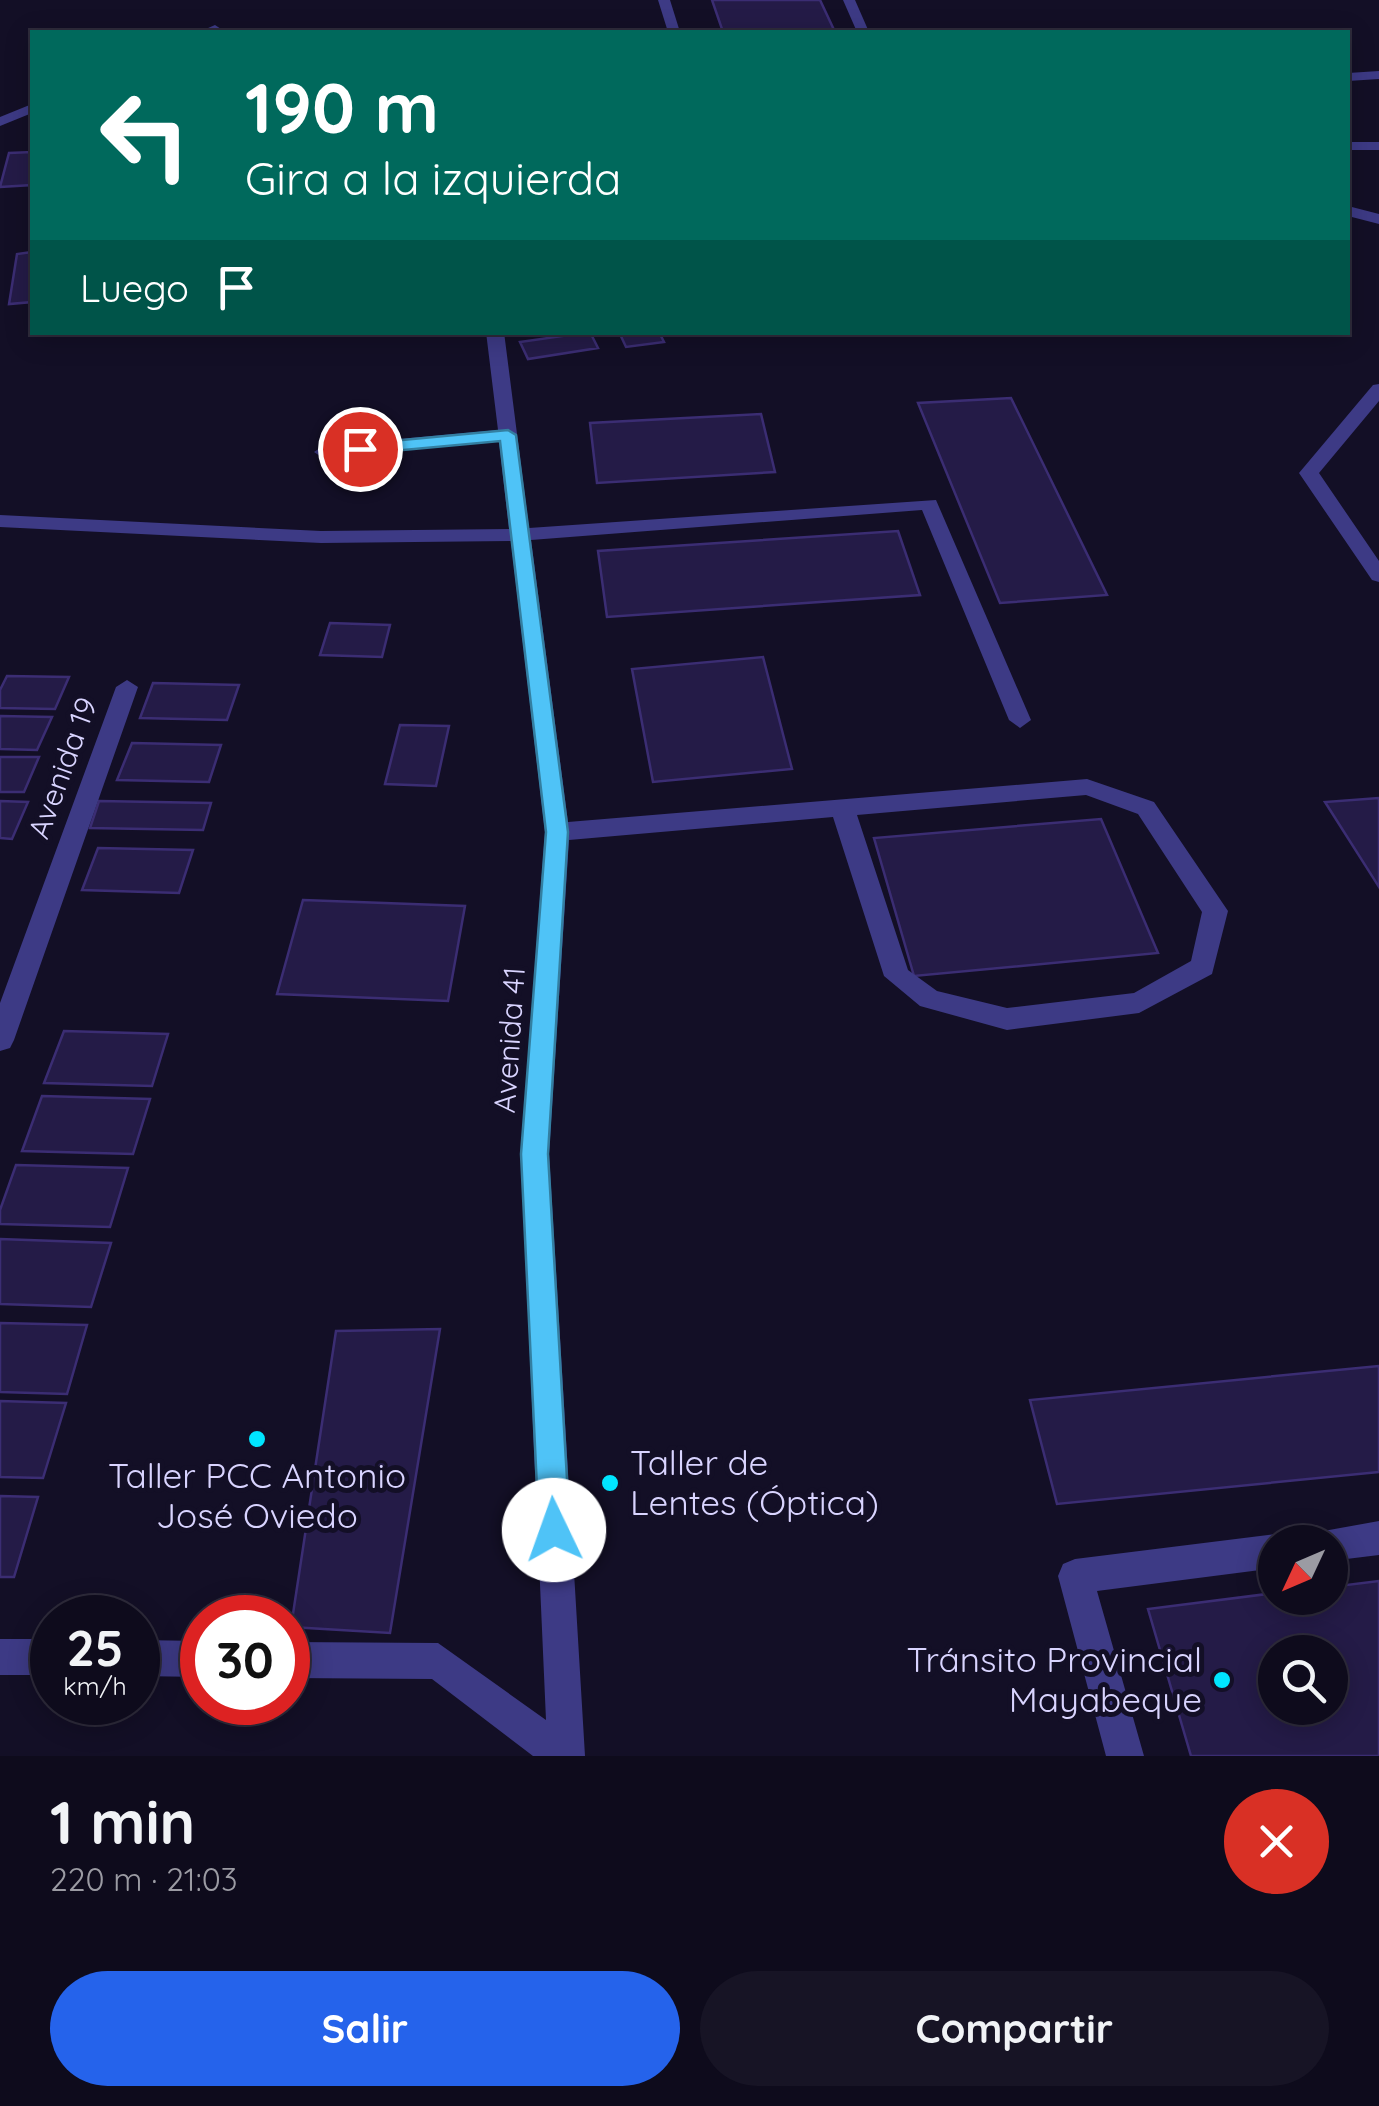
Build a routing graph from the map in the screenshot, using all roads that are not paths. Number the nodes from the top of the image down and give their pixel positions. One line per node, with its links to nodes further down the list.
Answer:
1 (664, 0): 3 (street)
2 (849, 0): 4 (street)
3 (673, 30)
4 (861, 30)
5 (1379, 75): 6 (street)
6 (1350, 77)
7 (30, 109): 8 (street)
8 (0, 122)
9 (1350, 146): 10 (street)
10 (1379, 146)
11 (1353, 210): 12 (street)
12 (1379, 219)
13 (495, 335): 15 (street, Avenida 41)
14 (1379, 389): 19 (street)
15 (508, 435): 16 (street); 18 (street, Avenida 41)
16 (322, 452)
17 (0, 521): 18 (street)
18 (520, 535): 21 (street); 23 (street, Avenida 41)
19 (1379, 576)
20 (127, 686): 24 (street, Avenida 19)
21 (1020, 720)
22 (842, 806): 22 (street); 23 (street)
23 (557, 832): 31 (street, Avenida 41)
24 (0, 1040)
25 (1379, 1538): 26 (street)
26 (1348, 1542)
27 (1258, 1553): 32 (street)
28 (0, 1657): 29 (street)
29 (30, 1658)
30 (310, 1660): 31 (street)
31 (565, 1756)
32 (1125, 1756)

